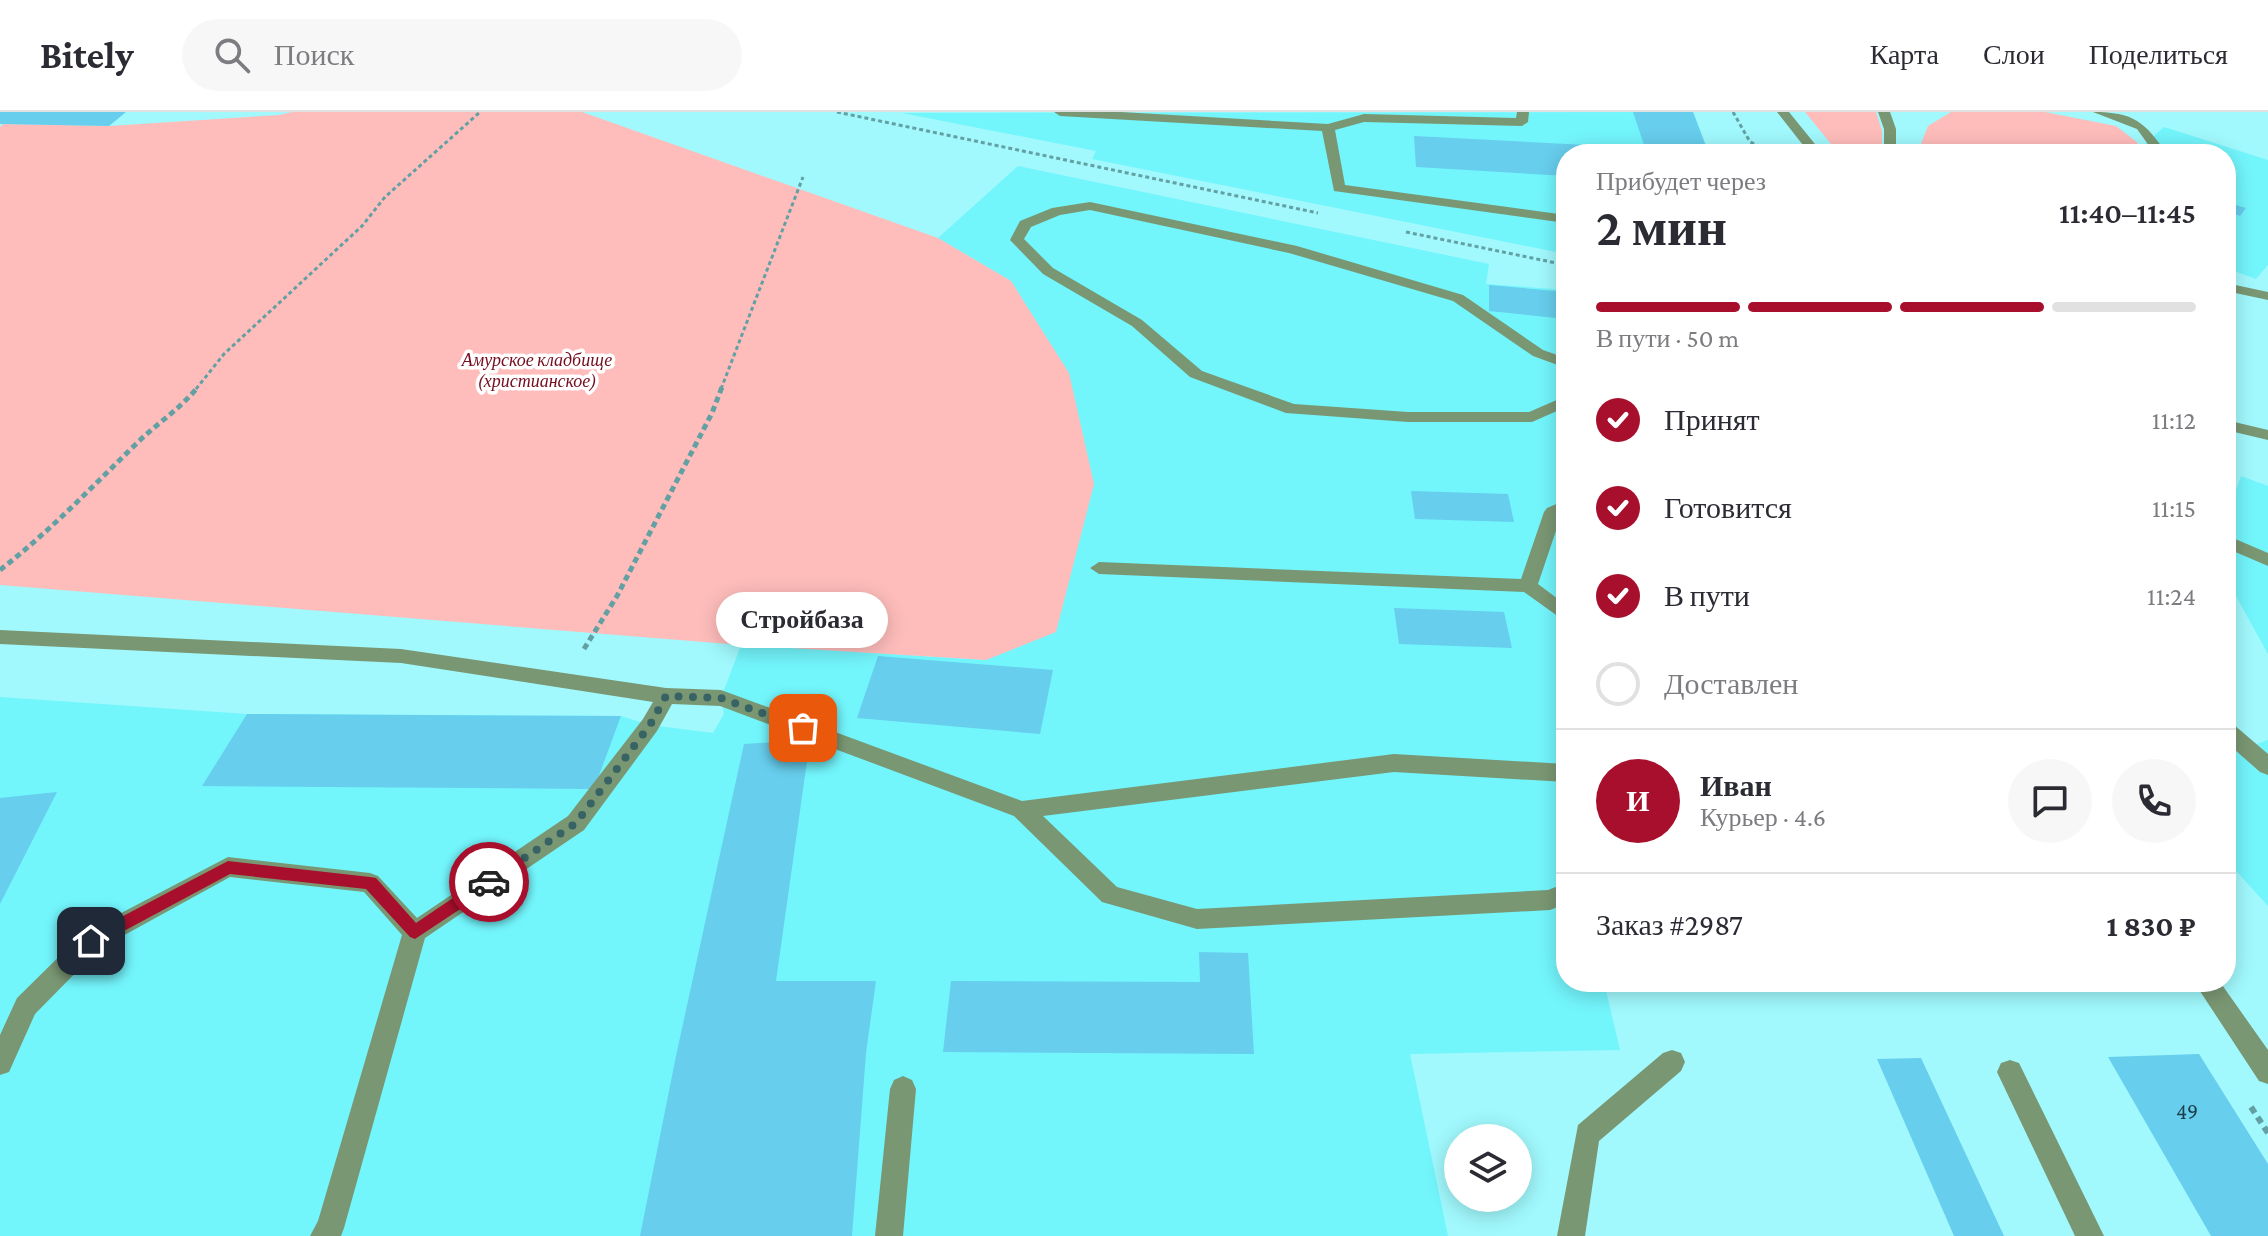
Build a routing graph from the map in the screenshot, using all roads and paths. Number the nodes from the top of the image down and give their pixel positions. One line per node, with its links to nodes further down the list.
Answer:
1 (480, 112): 29 (path)
2 (837, 112): 15 (path)
3 (1060, 112): 9 (street)
4 (1523, 112): 9 (street)
5 (1733, 112): 10 (path)
6 (1783, 112): 11 (street)
7 (1884, 112): 12 (street)
8 (2099, 112): 13 (street)
9 (1328, 128): 16 (street)
10 (1754, 144)
11 (1809, 144)
12 (1890, 144)
13 (2154, 144)
14 (803, 177): 33 (path)
15 (1318, 213)
16 (1556, 218)
17 (1395, 229): 18 (path)
18 (1556, 263)
19 (2236, 289): 20 (street)
20 (2268, 296)
21 (1556, 359): 22 (street)
22 (1556, 406)
23 (2236, 427): 24 (street)
24 (2268, 435)
25 (1556, 511): 30 (street)
26 (2236, 546): 27 (street)
27 (2268, 560)
28 (1099, 568): 30 (street)
29 (0, 570)
30 (1528, 586): 31 (street)
31 (1556, 607)
32 (0, 637): 33 (street)
33 (564, 681): 34 (street)
34 (666, 696): 38 (street); 40 (street)
35 (2236, 739): 36 (street)
36 (2268, 766)
37 (1556, 772): 38 (street)
38 (1022, 810): 39 (street)
39 (1556, 897)
40 (415, 932): 43 (street); 47 (street)
41 (2213, 992): 45 (street)
42 (1672, 1062): 49 (street)
43 (0, 1063)
44 (2010, 1072): 50 (street)
45 (2268, 1072)
46 (903, 1089): 48 (street)
47 (324, 1236)
48 (889, 1236)
49 (1571, 1236)
50 (2090, 1236)

